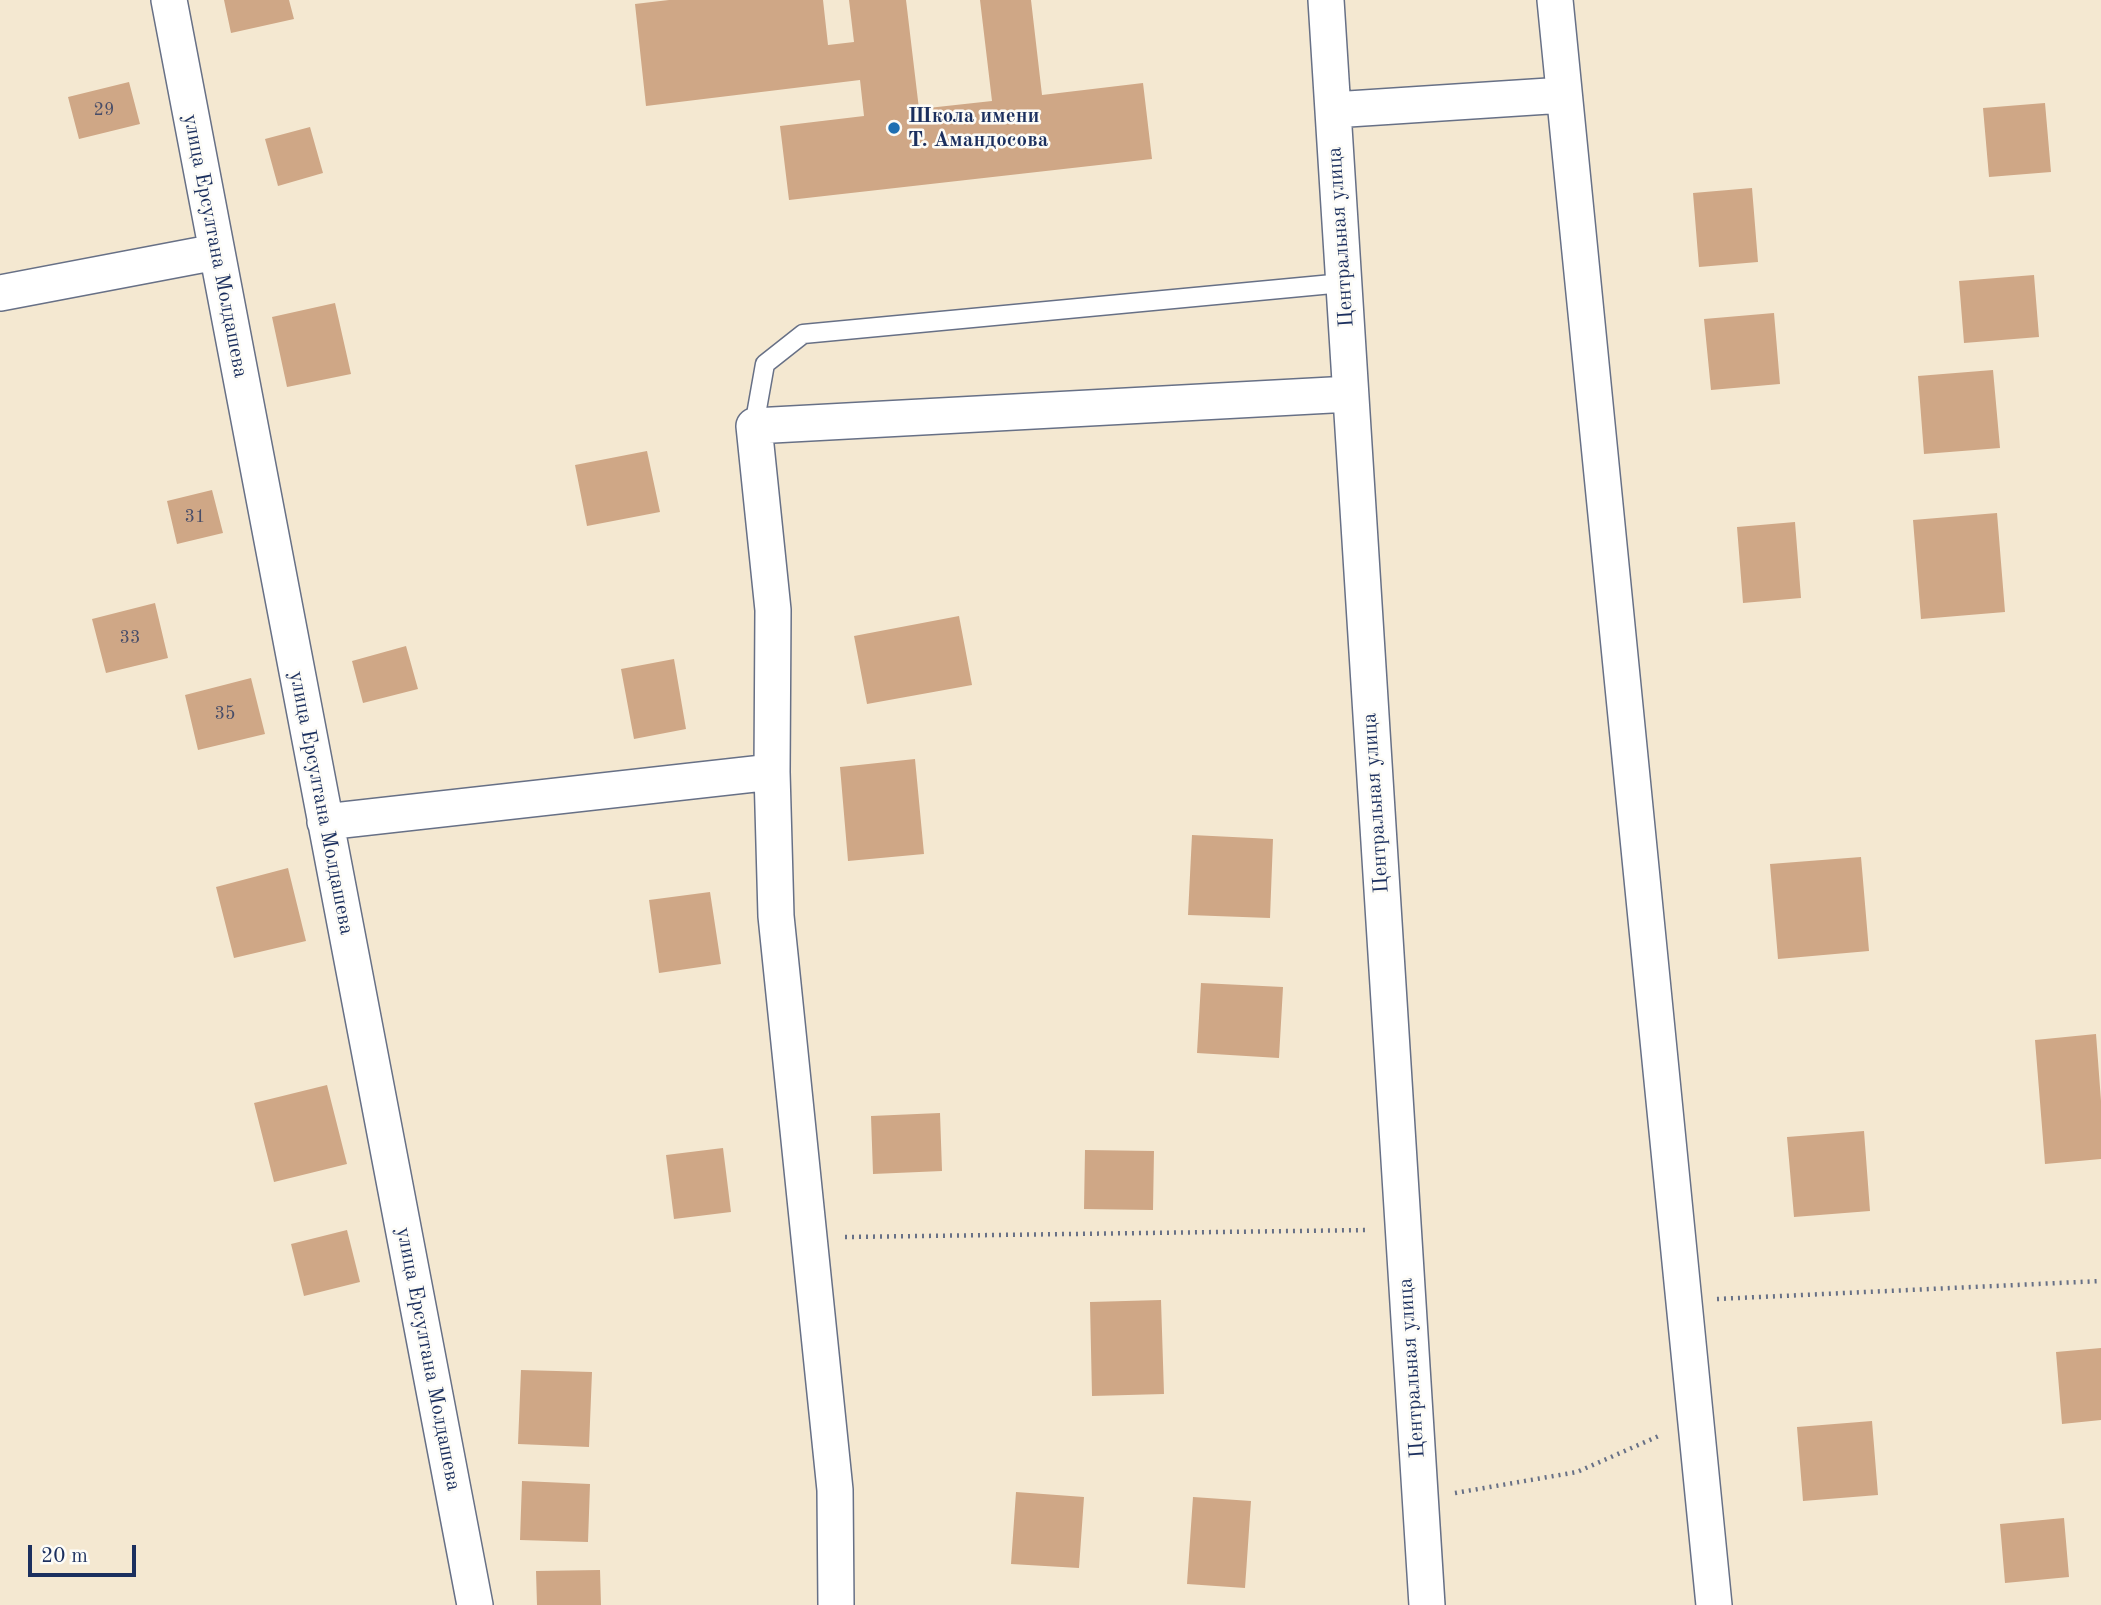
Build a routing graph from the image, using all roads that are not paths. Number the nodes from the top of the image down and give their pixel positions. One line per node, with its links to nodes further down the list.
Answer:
1 (169, 0): 6 (street, улица Ерсултана Молдашева)
2 (1326, 0): 5 (street, Центральная улица)
3 (1555, 0): 4 (street)
4 (1564, 95): 5 (street); 16 (street)
5 (1333, 110): 7 (street, Центральная улица)
6 (216, 253): 8 (street); 12 (street, улица Ерсултана Молдашева)
7 (1343, 283): 9 (street, Центральная улица); 10 (lane)
8 (0, 293)
9 (1350, 394): 10 (street); 15 (street, Центральная улица)
10 (754, 426): 11 (street)
11 (772, 772): 12 (street); 14 (street)
12 (325, 822): 13 (street, улица Ерсултана Молдашева)
13 (475, 1605)
14 (836, 1605)
15 (1427, 1605)
16 (1714, 1605)

